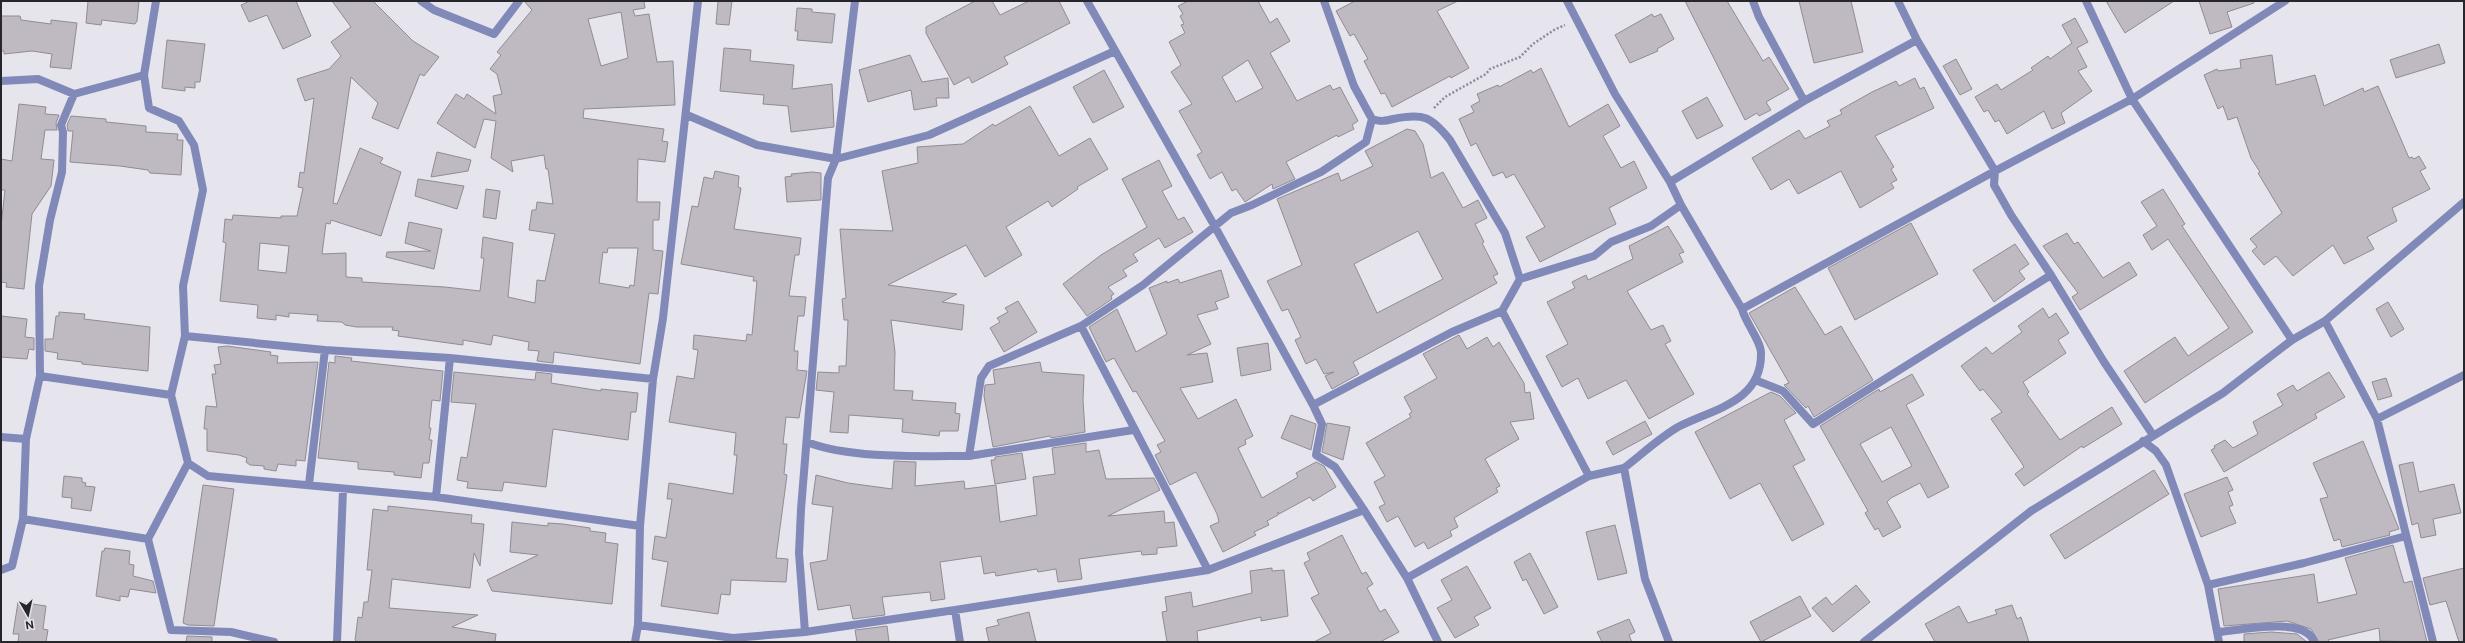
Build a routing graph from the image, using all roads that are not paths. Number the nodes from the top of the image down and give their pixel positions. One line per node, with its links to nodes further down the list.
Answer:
1 (156, 1): 15 (street)
2 (421, 1): 3 (street)
3 (519, 1)
4 (698, 1): 20 (street)
5 (855, 1): 22 (street)
6 (1087, 1): 14 (street)
7 (1324, 1): 21 (street)
8 (1567, 1): 24 (street)
9 (1753, 1): 19 (street)
10 (1898, 1): 13 (street)
11 (2086, 1): 18 (street)
12 (2285, 1): 18 (street)
13 (1917, 40): 19 (street); 23 (street)
14 (1115, 51): 22 (street); 27 (street)
15 (144, 75): 17 (street); 34 (street)
16 (1, 81): 17 (street)
17 (74, 94): 38 (street)
18 (2132, 99): 23 (street); 35 (street)
19 (1804, 102): 24 (street)
20 (687, 115): 22 (street); 40 (street)
21 (1372, 119): 27 (street); 29 (street)
22 (836, 158): 50 (street)
23 (1995, 171): 28 (street); 30 (street)
24 (1670, 182): 26 (street)
25 (2464, 202): 32 (street)
26 (1681, 206): 29 (street); 30 (street)
27 (1214, 225): 33 (street); 43 (street)
28 (2051, 275): 41 (street); 46 (street)
29 (1520, 279): 31 (street)
30 (1742, 309): 41 (street)
31 (1502, 311): 43 (street); 54 (street)
32 (2325, 320): 35 (street); 44 (street)
33 (1081, 326): 45 (street); 51 (street)
34 (185, 336): 36 (street); 42 (street)
35 (2292, 340): 46 (street)
36 (325, 350): 37 (street); 55 (street)
37 (450, 358): 40 (street); 57 (street)
38 (40, 376): 42 (street); 48 (street)
39 (2464, 376): 44 (street)
40 (653, 379): 60 (street)
41 (1755, 380): 53 (street)
42 (171, 396): 52 (street)
43 (1313, 406): 58 (street)
44 (2377, 419): 61 (street)
45 (1133, 430): 51 (street); 64 (street)
46 (2153, 435): 49 (street)
47 (1, 437): 48 (street)
48 (26, 439): 59 (street)
49 (2143, 441): 66 (street); 77 (street)
50 (807, 442): 51 (street); 69 (street)
51 (969, 456)
52 (188, 463): 55 (street); 62 (street)
53 (1624, 468): 54 (street); 76 (street)
54 (1589, 476): 65 (street)
55 (309, 484): 56 (street)
56 (343, 490): 57 (street); 73 (street)
57 (436, 497): 60 (street)
58 (1364, 510): 64 (street); 65 (street)
59 (23, 519): 62 (street); 63 (street)
60 (640, 526): 68 (street)
61 (2406, 536): 66 (street); 80 (street)
62 (148, 538): 72 (street)
63 (1, 570)
64 (1208, 570): 67 (street)
65 (1407, 578): 71 (street)
66 (2208, 585): 70 (street)
67 (955, 610): 69 (street); 75 (street)
68 (638, 625): 69 (street); 74 (street)
69 (805, 632)
70 (2219, 632): 78 (street); 79 (street)
71 (1435, 641)
72 (274, 642)
73 (337, 642)
74 (636, 642)
75 (960, 642)
76 (1670, 642)
77 (1864, 642)
78 (2219, 642)
79 (2314, 642)
80 (2432, 642)

